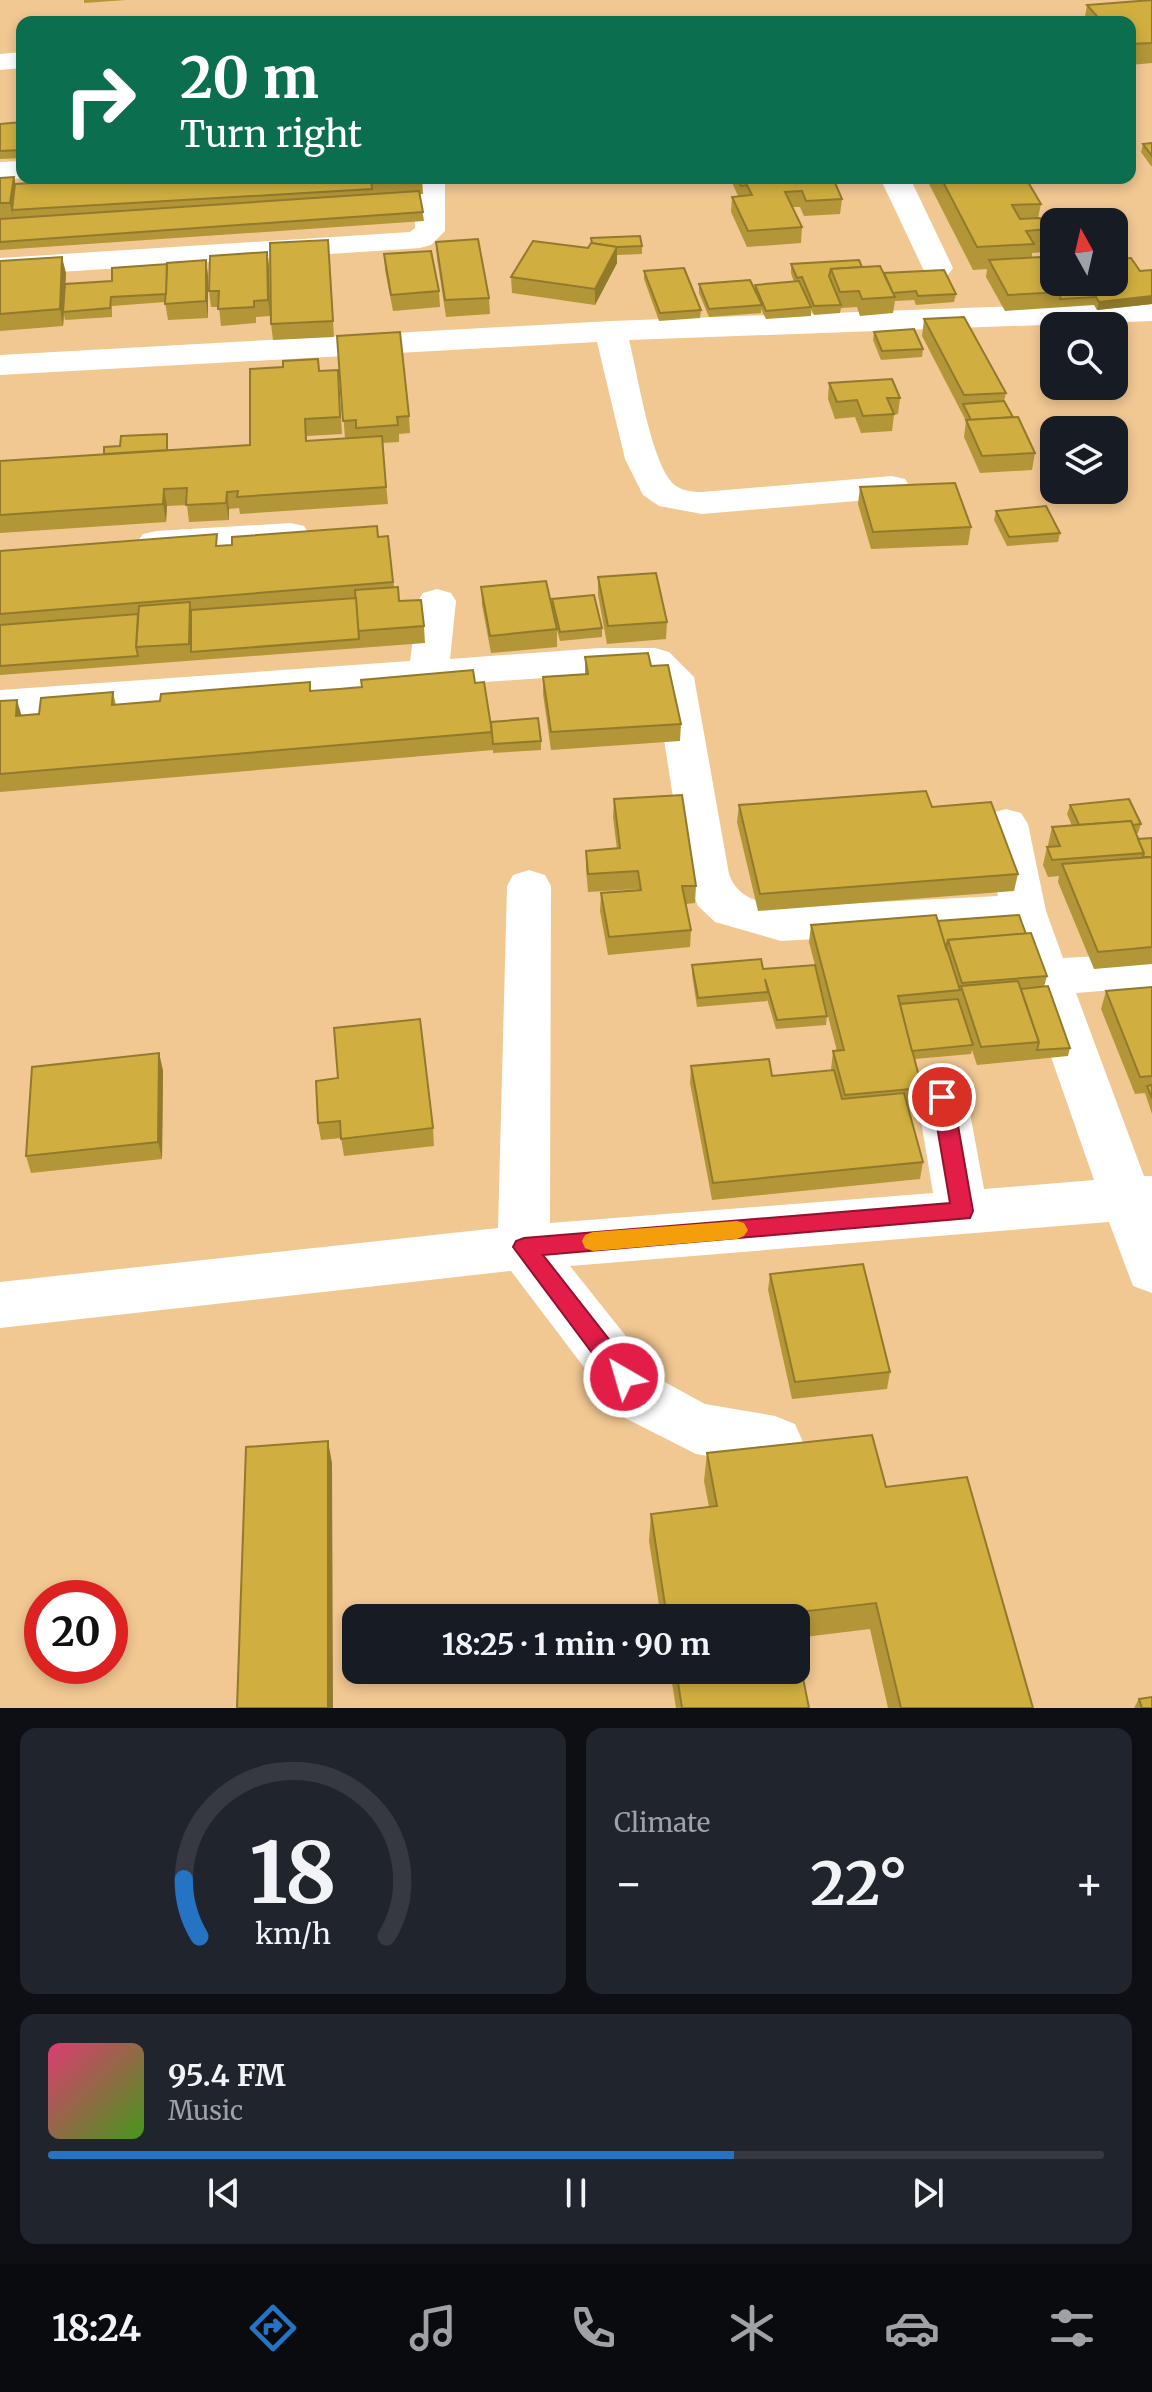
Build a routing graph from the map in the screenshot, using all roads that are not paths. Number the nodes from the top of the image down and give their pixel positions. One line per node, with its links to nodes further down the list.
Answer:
1 (430, 184): 3 (street)
2 (898, 184): 4 (street)
3 (0, 267)
4 (937, 268)
5 (1152, 311): 6 (street)
6 (611, 331): 7 (street); 8 (street)
7 (0, 365)
8 (892, 487)
9 (318, 532): 10 (street)
10 (127, 544)
11 (437, 601): 12 (street)
12 (428, 674): 13 (street); 16 (street)
13 (0, 703)
14 (1006, 824): 16 (street)
15 (529, 886): 22 (street)
16 (1023, 911): 18 (street)
17 (1152, 970): 18 (street)
18 (1046, 977): 20 (street)
19 (942, 1097): 21 (street)
20 (1139, 1198): 21 (street); 23 (street)
21 (962, 1211): 22 (street)
22 (524, 1247): 24 (street); 25 (street)
23 (1152, 1270)
24 (0, 1305)
25 (775, 1442)

